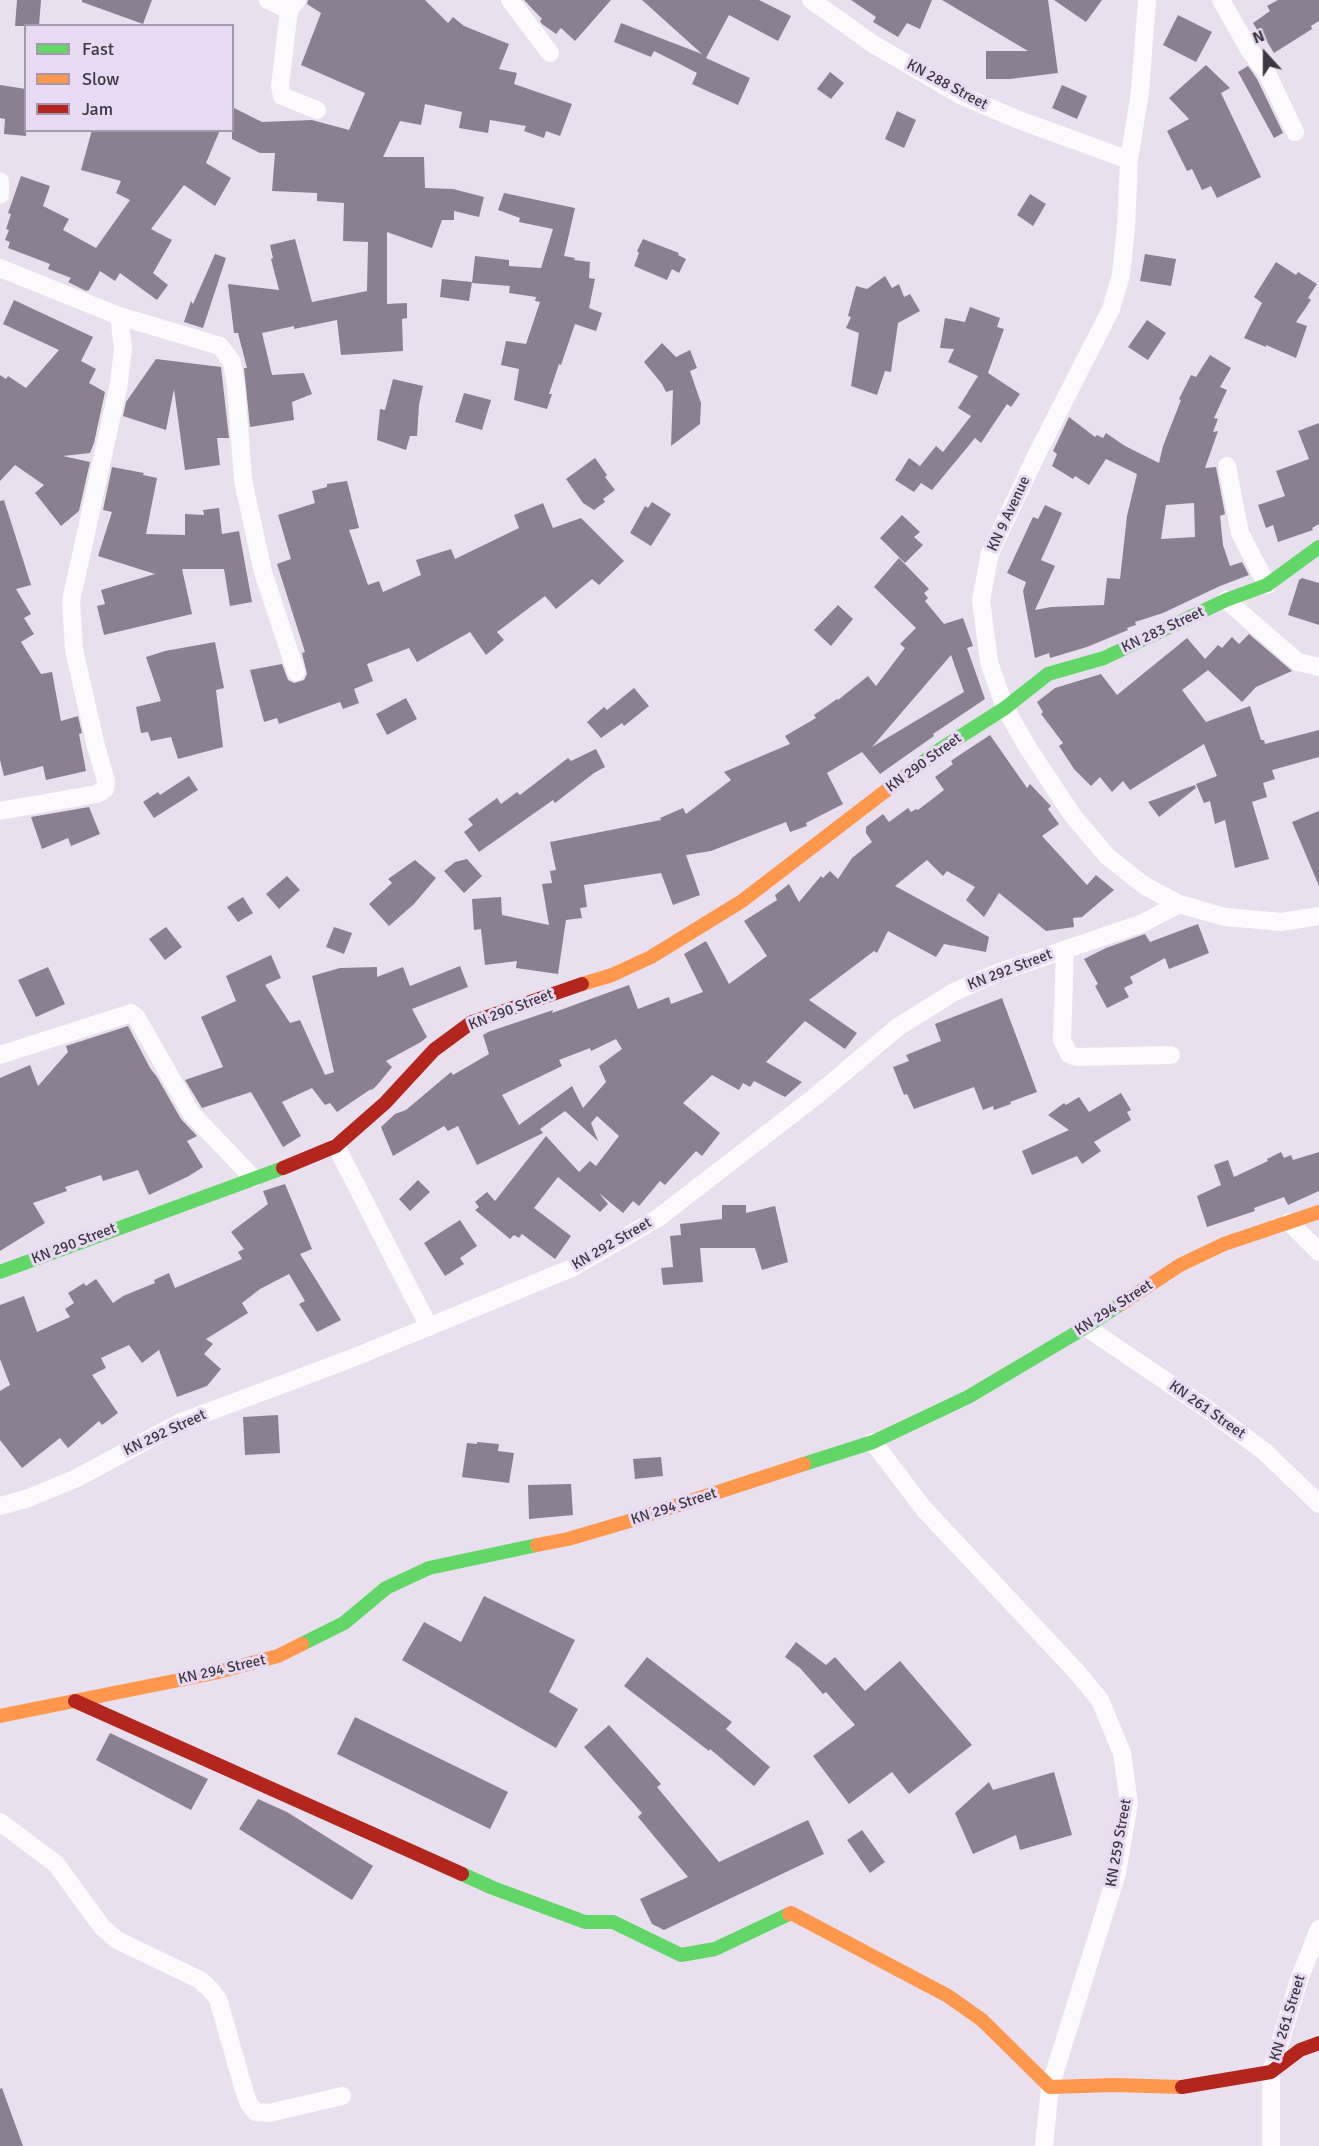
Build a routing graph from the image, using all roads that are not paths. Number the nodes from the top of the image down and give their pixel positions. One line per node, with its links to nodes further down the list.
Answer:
1 (268, 0): 6 (street)
2 (510, 0): 7 (street)
3 (811, 0): 10 (street, KN 288 Street)
4 (1221, 0): 9 (street)
5 (1142, 2): 10 (street, KN 9 Avenue)
6 (293, 5): 8 (street)
7 (550, 53)
8 (317, 110)
9 (1295, 132)
10 (1129, 160): 21 (street, KN 9 Avenue)
11 (0, 181): 12 (street)
12 (0, 195)
13 (0, 268): 14 (street)
14 (119, 316): 20 (street); 22 (street)
15 (1227, 466): 17 (street)
16 (1319, 548): 17 (street, KN 283 Street)
17 (1267, 585): 18 (street, KN 283 Street)
18 (1226, 600): 19 (street); 21 (street, KN 283 Street)
19 (1319, 667)
20 (296, 672)
21 (1005, 708): 23 (street, KN 9 Avenue); 28 (street, KN 290 Street)
22 (0, 811)
23 (1179, 904): 24 (street, KN 9 Avenue); 25 (street, KN 292 Street)
24 (1319, 916)
25 (1065, 950): 26 (street); 35 (street, KN 292 Street)
26 (1170, 1054)
27 (0, 1055): 29 (street)
28 (336, 1146): 29 (street, KN 290 Street); 35 (street)
29 (253, 1178): 33 (street, KN 290 Street)
30 (1319, 1212): 31 (street, KN 294 Street)
31 (1289, 1222): 32 (street); 34 (street, KN 294 Street)
32 (1319, 1252)
33 (0, 1272)
34 (1086, 1327): 36 (street, KN 294 Street); 37 (street, KN 261 Street)
35 (429, 1328): 38 (street, KN 292 Street)
36 (873, 1442): 39 (street, KN 294 Street); 45 (street, KN 259 Street)
37 (1319, 1504)
38 (0, 1506)
39 (75, 1701): 40 (street, KN 294 Street); 45 (street)
40 (0, 1716)
41 (0, 1822): 46 (street)
42 (1319, 1929): 44 (street, KN 261 Street)
43 (1319, 2043): 44 (street)
44 (1271, 2072): 45 (street); 48 (street, KN 261 Street)
45 (1050, 2087): 47 (street, KN 259 Street)
46 (342, 2096)
47 (1044, 2146)
48 (1271, 2146)

